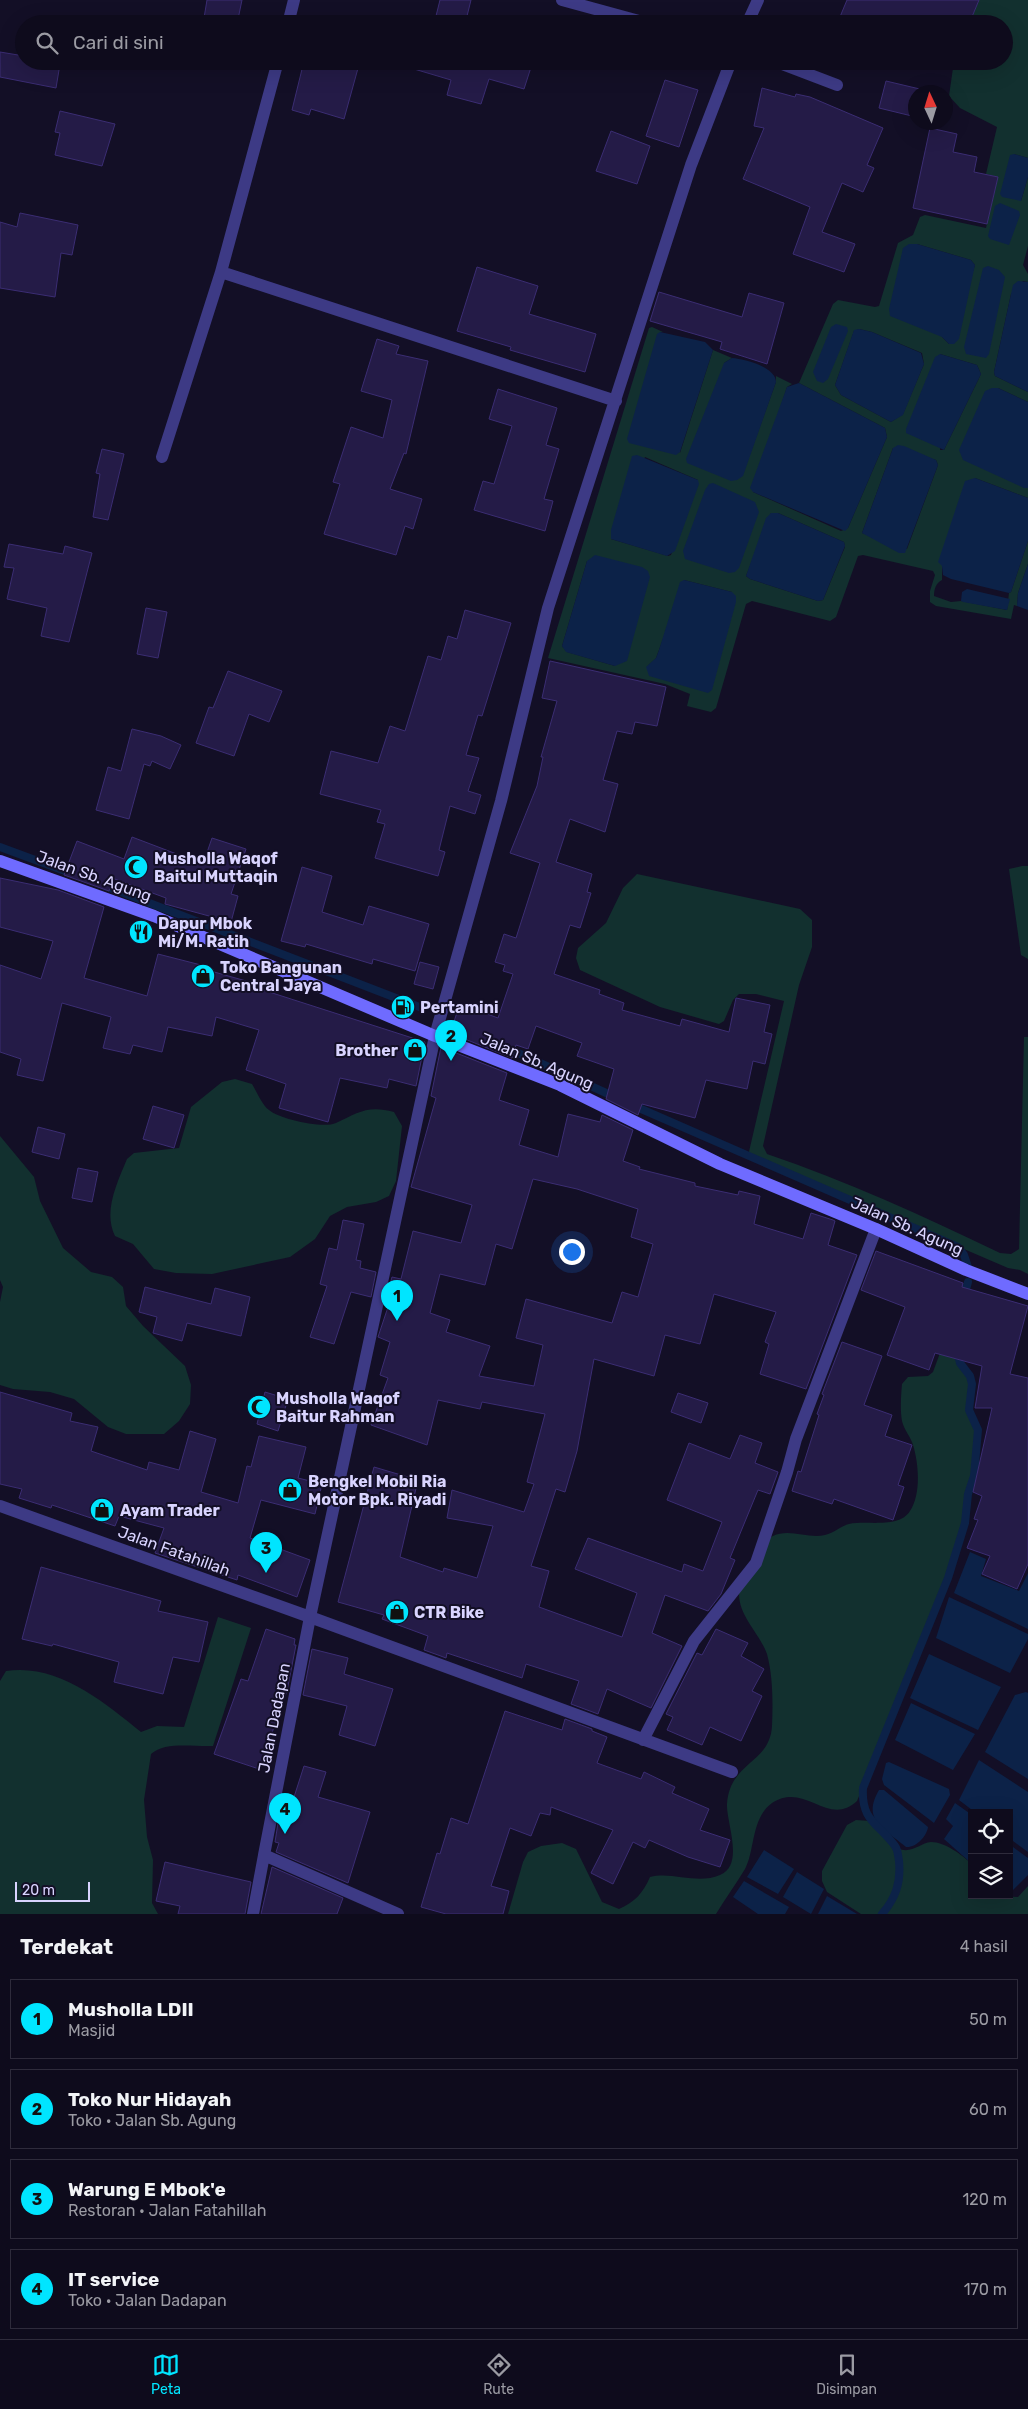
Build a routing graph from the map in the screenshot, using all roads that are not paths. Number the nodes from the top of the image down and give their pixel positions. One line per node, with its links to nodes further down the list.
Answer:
1 (294, 0): 4 (street)
2 (562, 0): 5 (street)
3 (758, 0): 6 (street)
4 (290, 15)
5 (617, 15)
6 (751, 15)
7 (276, 70): 11 (street)
8 (728, 70): 12 (street, Jalan Dadapan)
9 (798, 70): 10 (street)
10 (837, 85)
11 (221, 272): 12 (street); 13 (street)
12 (616, 401): 15 (street, Jalan Dadapan)
13 (162, 457)
14 (0, 861): 15 (street, Jalan Sb. Agung)
15 (435, 1036): 16 (street, Jalan Sb. Agung); 19 (street, Jalan Dadapan)
16 (876, 1228): 17 (street, Jalan Sb. Agung); 20 (street)
17 (1028, 1294)
18 (0, 1506): 19 (street, Jalan Fatahillah)
19 (310, 1617): 20 (street, Jalan Fatahillah); 22 (street, Jalan Dadapan)
20 (643, 1740): 21 (street, Jalan Fatahillah)
21 (732, 1772)
22 (264, 1856): 23 (street, Jalan Dadapan); 24 (street)
23 (253, 1914)
24 (398, 1914)

